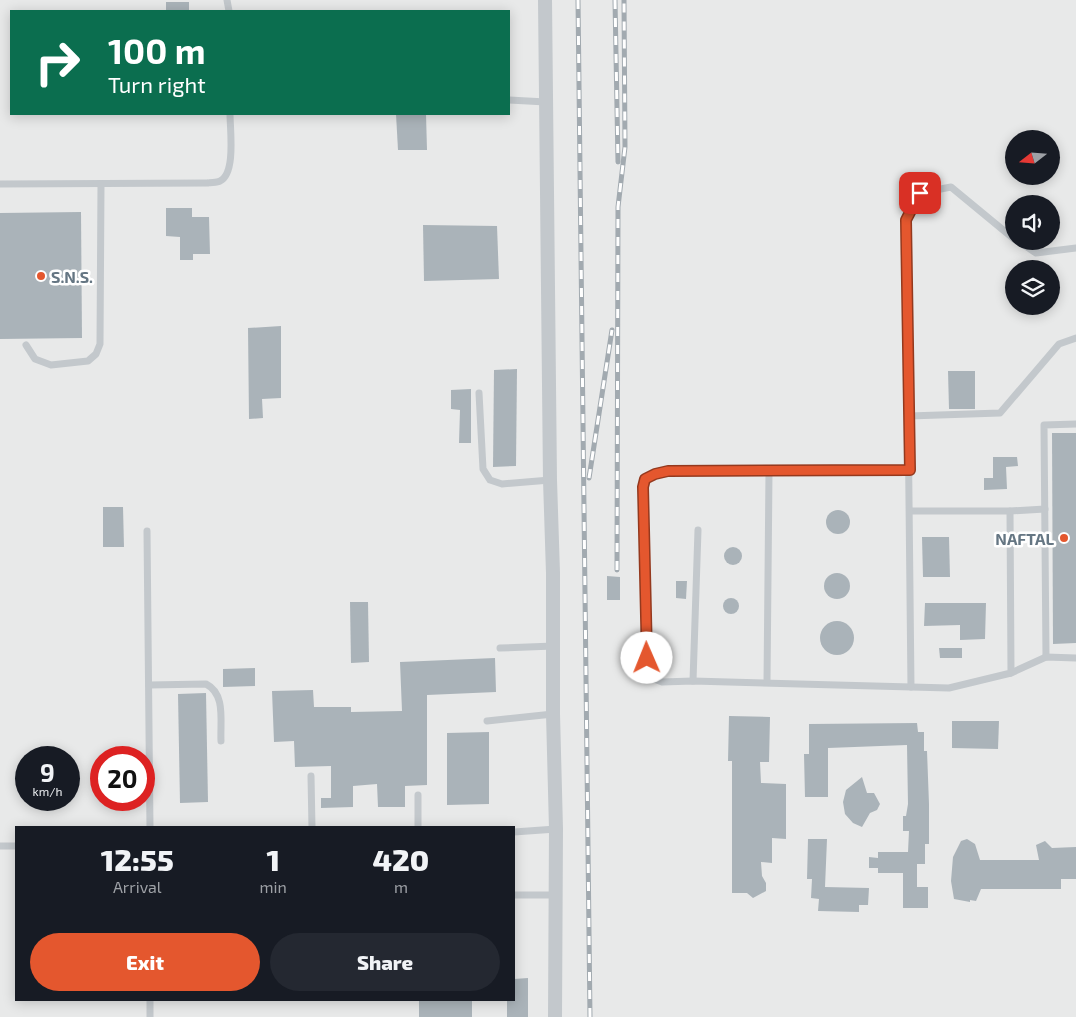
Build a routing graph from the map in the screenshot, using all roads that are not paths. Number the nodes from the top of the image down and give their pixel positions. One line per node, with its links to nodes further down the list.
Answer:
1 (546, 0): 3 (street)
2 (510, 100): 3 (lane)
3 (546, 102): 19 (street)
4 (230, 115): 6 (lane)
5 (0, 184): 6 (lane)
6 (101, 184): 13 (lane)
7 (1005, 232): 15 (lane)
8 (1076, 248): 11 (lane)
9 (1032, 250): 10 (lane)
10 (1060, 250)
11 (1060, 250)
12 (1076, 338): 15 (lane)
13 (26, 345)
14 (478, 393): 19 (lane)
15 (909, 416): 17 (lane)
16 (1076, 424): 20 (lane)
17 (910, 470): 18 (lane); 21 (lane)
18 (769, 472): 30 (lane); 31 (lane)
19 (550, 480): 25 (street)
20 (1045, 509): 22 (lane); 27 (lane)
21 (910, 511): 22 (lane); 33 (lane)
22 (1010, 511): 29 (lane)
23 (698, 530): 30 (lane)
24 (147, 531): 32 (lane)
25 (554, 646): 26 (lane); 34 (street)
26 (500, 648)
27 (1046, 657): 28 (lane); 29 (lane)
28 (1076, 658)
29 (1011, 673): 33 (lane)
30 (693, 681): 31 (lane)
31 (767, 682): 33 (lane)
32 (149, 685): 36 (lane); 39 (lane)
33 (911, 687)
34 (553, 714): 35 (lane); 42 (street)
35 (487, 721)
36 (220, 741)
37 (311, 776): 40 (lane)
38 (418, 795): 41 (lane)
39 (150, 826)
40 (312, 826)
41 (418, 826)
42 (556, 829): 43 (lane); 47 (street)
43 (515, 832)
44 (0, 846): 45 (lane)
45 (15, 846)
46 (515, 894): 47 (lane)
47 (556, 895): 50 (street)
48 (150, 1001): 49 (lane)
49 (150, 1017)
50 (555, 1017)

